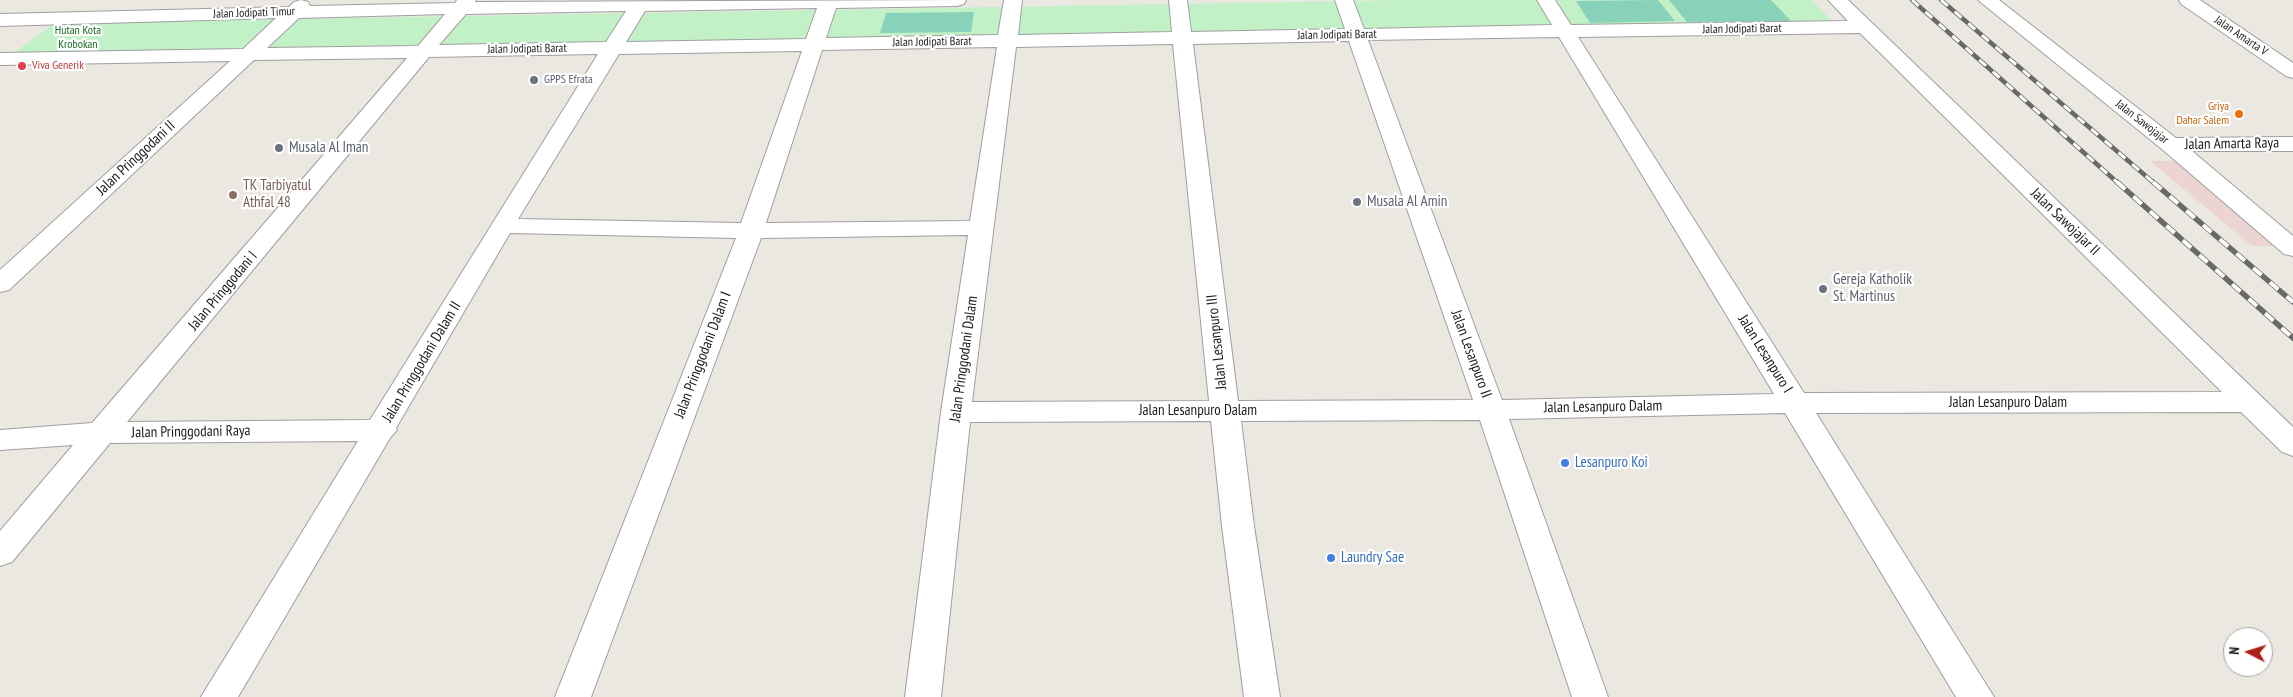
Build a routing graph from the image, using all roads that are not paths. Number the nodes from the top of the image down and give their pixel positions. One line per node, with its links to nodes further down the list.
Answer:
1 (79, 0): 12 (street)
2 (957, 0): 7 (street, Jalan Jodipati Timur)
3 (1837, 0): 16 (street, Jalan Sawojajar II)
4 (1987, 0): 23 (street, Jalan Sawojajar)
5 (2188, 0): 21 (street, Jalan Amarta V)
6 (464, 4): 8 (street, Jalan Jodipati Timur); 14 (street, Jalan Jodipati Timur); 18 (street, Jalan Pringgodani I)
7 (827, 4): 14 (street, Jalan Jodipati Timur); 17 (street, Jalan Pringgodani Dalam I)
8 (301, 6): 12 (street, Jalan Jodipati Timur); 19 (street, Jalan Pringgodani II)
9 (1555, 14): 10 (street, Jalan Jodipati Barat); 16 (street, Jalan Jodipati Barat); 30 (street, Jalan Lesanpuro I)
10 (1350, 16): 11 (street, Jalan Jodipati Barat); 31 (street, Jalan Lesanpuro II)
11 (1180, 18): 15 (street, Jalan Jodipati Barat); 32 (street, Jalan Lesanpuro III)
12 (53, 19): 13 (street, Jalan Jodipati Timur); 20 (street)
13 (0, 20)
14 (630, 20): 17 (street, Jalan Jodipati Barat); 18 (street, Jalan Jodipati Barat); 24 (street, Jalan Pringgodani Dalam II)
15 (1009, 21): 17 (street, Jalan Jodipati Barat); 25 (street, Jalan Pringgodani Dalam)
16 (1864, 27): 29 (street, Jalan Sawojajar II)
17 (813, 44): 26 (street, Jalan Pringgodani Dalam I)
18 (424, 51): 19 (street, Jalan Jodipati Barat); 35 (street, Jalan Pringgodani I)
19 (249, 54): 20 (street, Jalan Jodipati Barat); 28 (street, Jalan Pringgodani II)
20 (0, 58)
21 (2293, 72)
22 (2293, 144): 23 (street, Jalan Amarta Raya)
23 (2171, 145): 27 (street, Jalan Sawojajar)
24 (502, 226): 26 (street); 34 (street, Jalan Pringgodani Dalam II)
25 (982, 228): 26 (street); 33 (street, Jalan Pringgodani Dalam)
26 (751, 232): 40 (street, Jalan Pringgodani Dalam I)
27 (2293, 249)
28 (0, 284)
29 (2250, 402): 30 (street, Jalan Lesanpuro Dalam); 37 (street, Jalan Sawojajar II)
30 (1795, 403): 31 (street, Jalan Lesanpuro Dalam); 44 (street, Jalan Lesanpuro I)
31 (1491, 410): 32 (street, Jalan Lesanpuro Dalam); 43 (street, Jalan Lesanpuro II)
32 (1224, 411): 33 (street, Jalan Lesanpuro Dalam); 42 (street, Jalan Lesanpuro III)
33 (956, 412): 41 (street, Jalan Pringgodani Dalam)
34 (382, 430): 35 (street, Jalan Pringgodani Raya); 39 (street, Jalan Pringgodani Dalam II)
35 (103, 433): 36 (street, Jalan Pringgodani Raya); 38 (street, Jalan Pringgodani I)
36 (0, 440)
37 (2293, 444)
38 (0, 553)
39 (220, 697)
40 (573, 697)
41 (923, 697)
42 (1262, 697)
43 (1590, 697)
44 (1976, 697)

